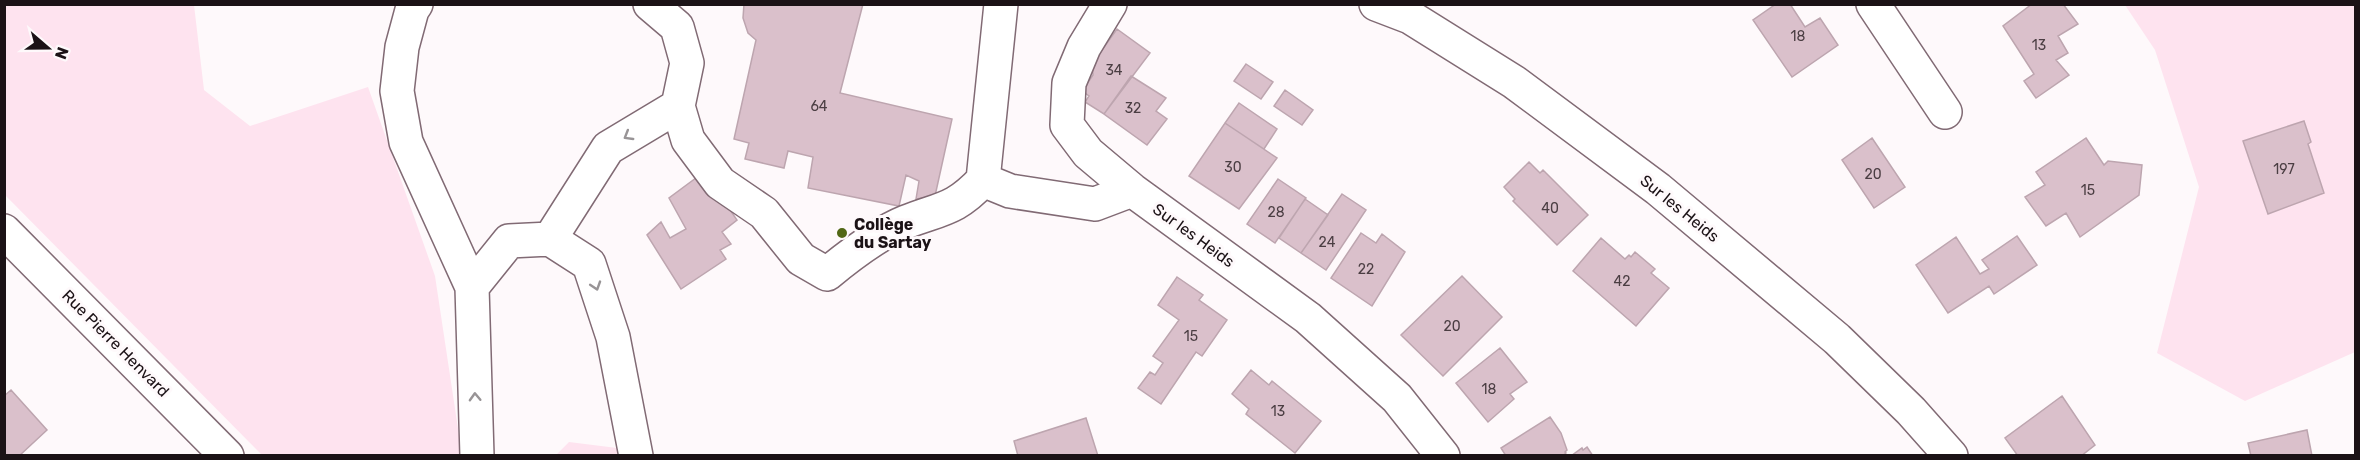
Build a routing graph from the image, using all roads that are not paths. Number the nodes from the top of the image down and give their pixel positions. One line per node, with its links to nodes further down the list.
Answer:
1 (416, 4): 13 (street)
2 (650, 4): 7 (street)
3 (1001, 4): 9 (street)
4 (1110, 4): 10 (street, Sur les Heids)
5 (1376, 4): 18 (street, Sur les Heids)
6 (1873, 4): 8 (street)
7 (678, 106): 9 (street); 12 (street, one-way to 12)
8 (1946, 112)
9 (983, 180): 10 (street)
10 (1132, 190): 17 (street, Sur les Heids)
11 (4, 231): 14 (street, Rue Pierre Henvard)
12 (550, 239): 13 (street); 16 (street, one-way to 16)
13 (472, 287): 15 (street, one-way to 13)
14 (227, 456)
15 (477, 456)
16 (636, 456)
17 (1443, 456)
18 (1951, 456)

